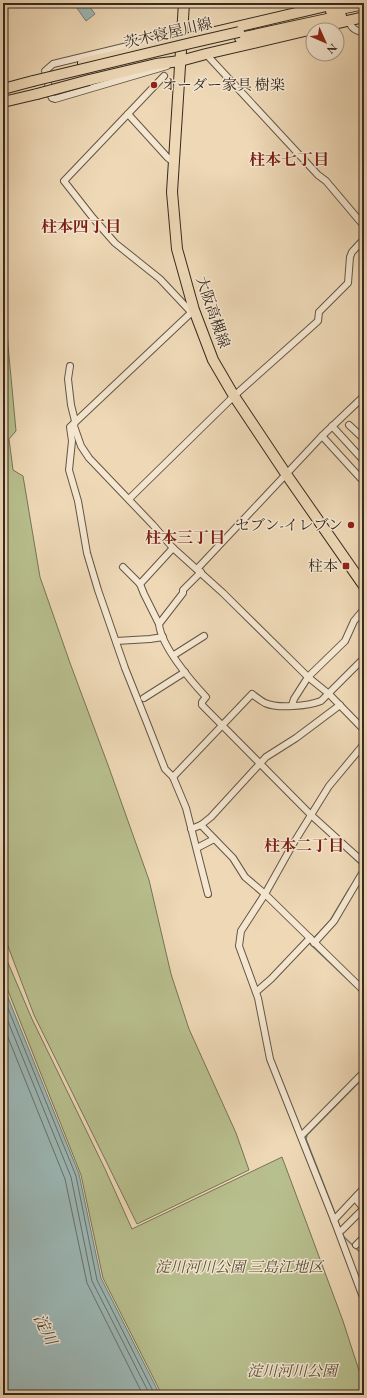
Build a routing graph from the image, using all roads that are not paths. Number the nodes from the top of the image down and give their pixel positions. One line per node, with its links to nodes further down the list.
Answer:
1 (184, 3): 10 (main road, 大阪高槻線)
2 (339, 3): 4 (main road)
3 (364, 4): 9 (main road, 茨木寝屋川線)
4 (314, 5): 10 (main road)
5 (364, 11): 9 (main road, 茨木寝屋川線)
6 (364, 17): 7 (main road)
7 (349, 21): 8 (street); 11 (main road)
8 (364, 33)
9 (239, 35): 15 (main road, 茨木寝屋川線)
10 (182, 39): 12 (main road, 大阪高槻線); 12 (street); 15 (main road)
11 (206, 54): 12 (main road); 21 (street)
12 (180, 61): 15 (main road, bridge); 20 (main road, 大阪高槻線)
13 (164, 76): 19 (street)
14 (3, 83): 15 (main road)
15 (34, 85): 16 (main road, 茨木寝屋川線); 17 (main road, 茨木寝屋川線); 18 (main road)
16 (3, 89)
17 (3, 96)
18 (3, 102)
19 (128, 114): 20 (street); 23 (street)
20 (173, 162): 23 (main road, 大阪高槻線)
21 (364, 226)
22 (364, 239): 25 (street)
23 (192, 311): 25 (main road, 大阪高槻線); 27 (street)
24 (70, 366): 27 (street)
25 (234, 396): 33 (main road, 大阪高槻線); 35 (street)
26 (362, 401): 29 (street)
27 (75, 421): 35 (street); 45 (street)
28 (349, 424): 31 (street)
29 (332, 426): 30 (street); 32 (street)
30 (322, 436): 33 (street); 34 (street)
31 (364, 439)
32 (364, 461)
33 (286, 474): 38 (street); 40 (main road, 大阪高槻線)
34 (364, 482)
35 (129, 499): 36 (street)
36 (173, 548): 38 (street); 39 (street)
37 (123, 567): 39 (street)
38 (199, 571): 42 (street); 49 (street)
39 (140, 584): 42 (street)
40 (364, 586)
41 (364, 609): 49 (street)
42 (159, 624): 44 (street)
43 (204, 636): 46 (street)
44 (163, 637): 45 (street); 46 (street)
45 (116, 641): 58 (street)
46 (174, 655): 48 (street)
47 (364, 658): 50 (street)
48 (185, 672): 51 (street); 54 (street)
49 (308, 677): 50 (street); 52 (street)
50 (329, 694): 52 (street); 53 (street)
51 (144, 698)
52 (292, 705): 54 (street)
53 (340, 705): 55 (street); 57 (street)
54 (222, 724): 57 (street); 58 (street)
55 (364, 730)
56 (364, 744): 59 (street)
57 (259, 763): 59 (street); 60 (street)
58 (172, 777): 61 (street)
59 (311, 815): 64 (street); 67 (street)
60 (201, 825): 61 (street); 62 (street)
61 (191, 829): 63 (street)
62 (214, 839): 63 (street); 67 (street)
63 (197, 848): 66 (street)
64 (363, 861)
65 (364, 870): 68 (street)
66 (208, 894)
67 (265, 894): 68 (street); 70 (street)
68 (312, 940): 69 (street); 70 (street)
69 (364, 991)
70 (256, 992): 72 (street)
71 (364, 1072): 72 (street)
72 (301, 1136): 76 (street)
73 (364, 1188): 74 (street)
74 (355, 1198): 75 (street); 76 (street)
75 (364, 1209): 77 (street)
76 (334, 1220): 80 (street)
77 (342, 1230)
78 (364, 1238): 79 (street)
79 (356, 1245)
80 (364, 1300)

